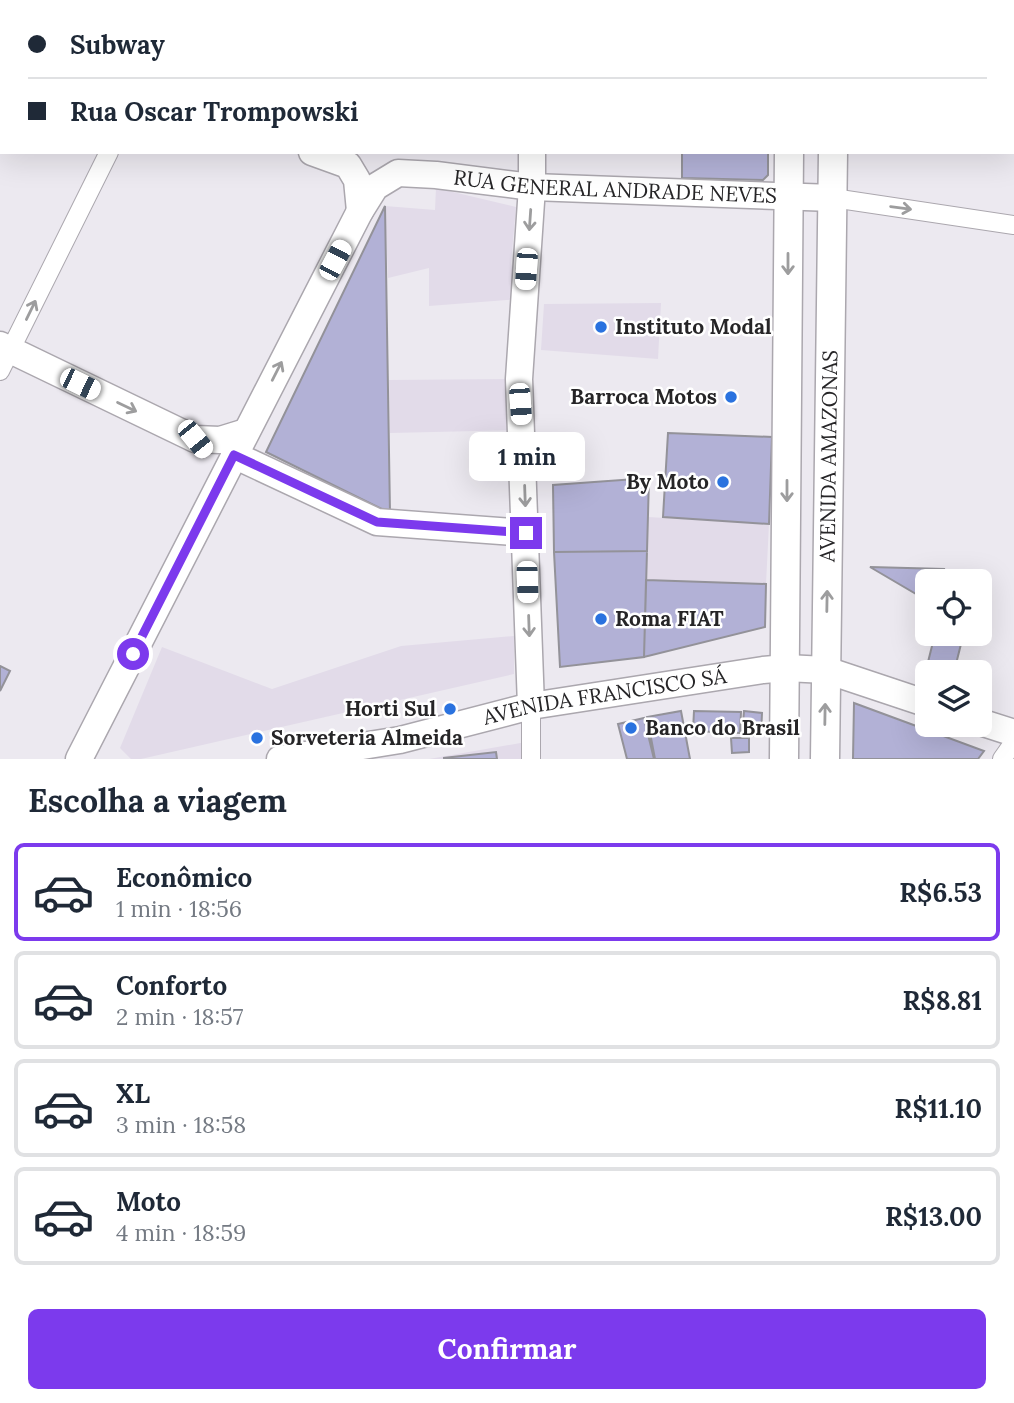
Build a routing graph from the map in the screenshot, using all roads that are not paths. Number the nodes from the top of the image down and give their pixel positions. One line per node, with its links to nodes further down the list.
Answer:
1 (108, 154): 11 (street, one-way to 1)
2 (318, 154): 9 (street)
3 (531, 154): 6 (street)
4 (789, 154): 7 (main road, AVENIDA AMAZONAS)
5 (833, 154): 8 (main road, AVENIDA AMAZONAS)
6 (532, 187): 7 (street, RUA GENERAL ANDRADE NEVES); 9 (street, RUA GENERAL ANDRADE NEVES); 15 (street, one-way to 15)
7 (788, 196): 8 (street, RUA GENERAL ANDRADE NEVES); 16 (main road, AVENIDA AMAZONAS, one-way to 16)
8 (833, 198): 10 (street, one-way to 10); 17 (main road, AVENIDA AMAZONAS, one-way to 8)
9 (360, 211): 13 (street, one-way to 9)
10 (1014, 225)
11 (4, 356): 12 (street, one-way to 12)
12 (195, 439): 13 (street); 14 (street)
13 (240, 444): 14 (street); 15 (street)
14 (221, 481): 25 (street)
15 (526, 533): 19 (street, one-way to 19)
16 (786, 668): 17 (street, AVENIDA FRANCISCO SÁ); 19 (street, AVENIDA FRANCISCO SÁ); 28 (main road, AVENIDA AMAZONAS)
17 (826, 670): 18 (street, AVENIDA FRANCISCO SÁ); 29 (main road, AVENIDA AMAZONAS, one-way to 17)
18 (915, 700)
19 (531, 706): 23 (street, AVENIDA FRANCISCO SÁ); 27 (street)
20 (992, 726): 21 (street)
21 (1014, 733)
22 (1014, 742): 30 (street)
23 (392, 750): 24 (street, AVENIDA FRANCISCO SÁ)
24 (367, 752): 26 (street, AVENIDA FRANCISCO SÁ)
25 (79, 759)
26 (280, 759)
27 (531, 759)
28 (784, 759)
29 (825, 759)
30 (1002, 759)

